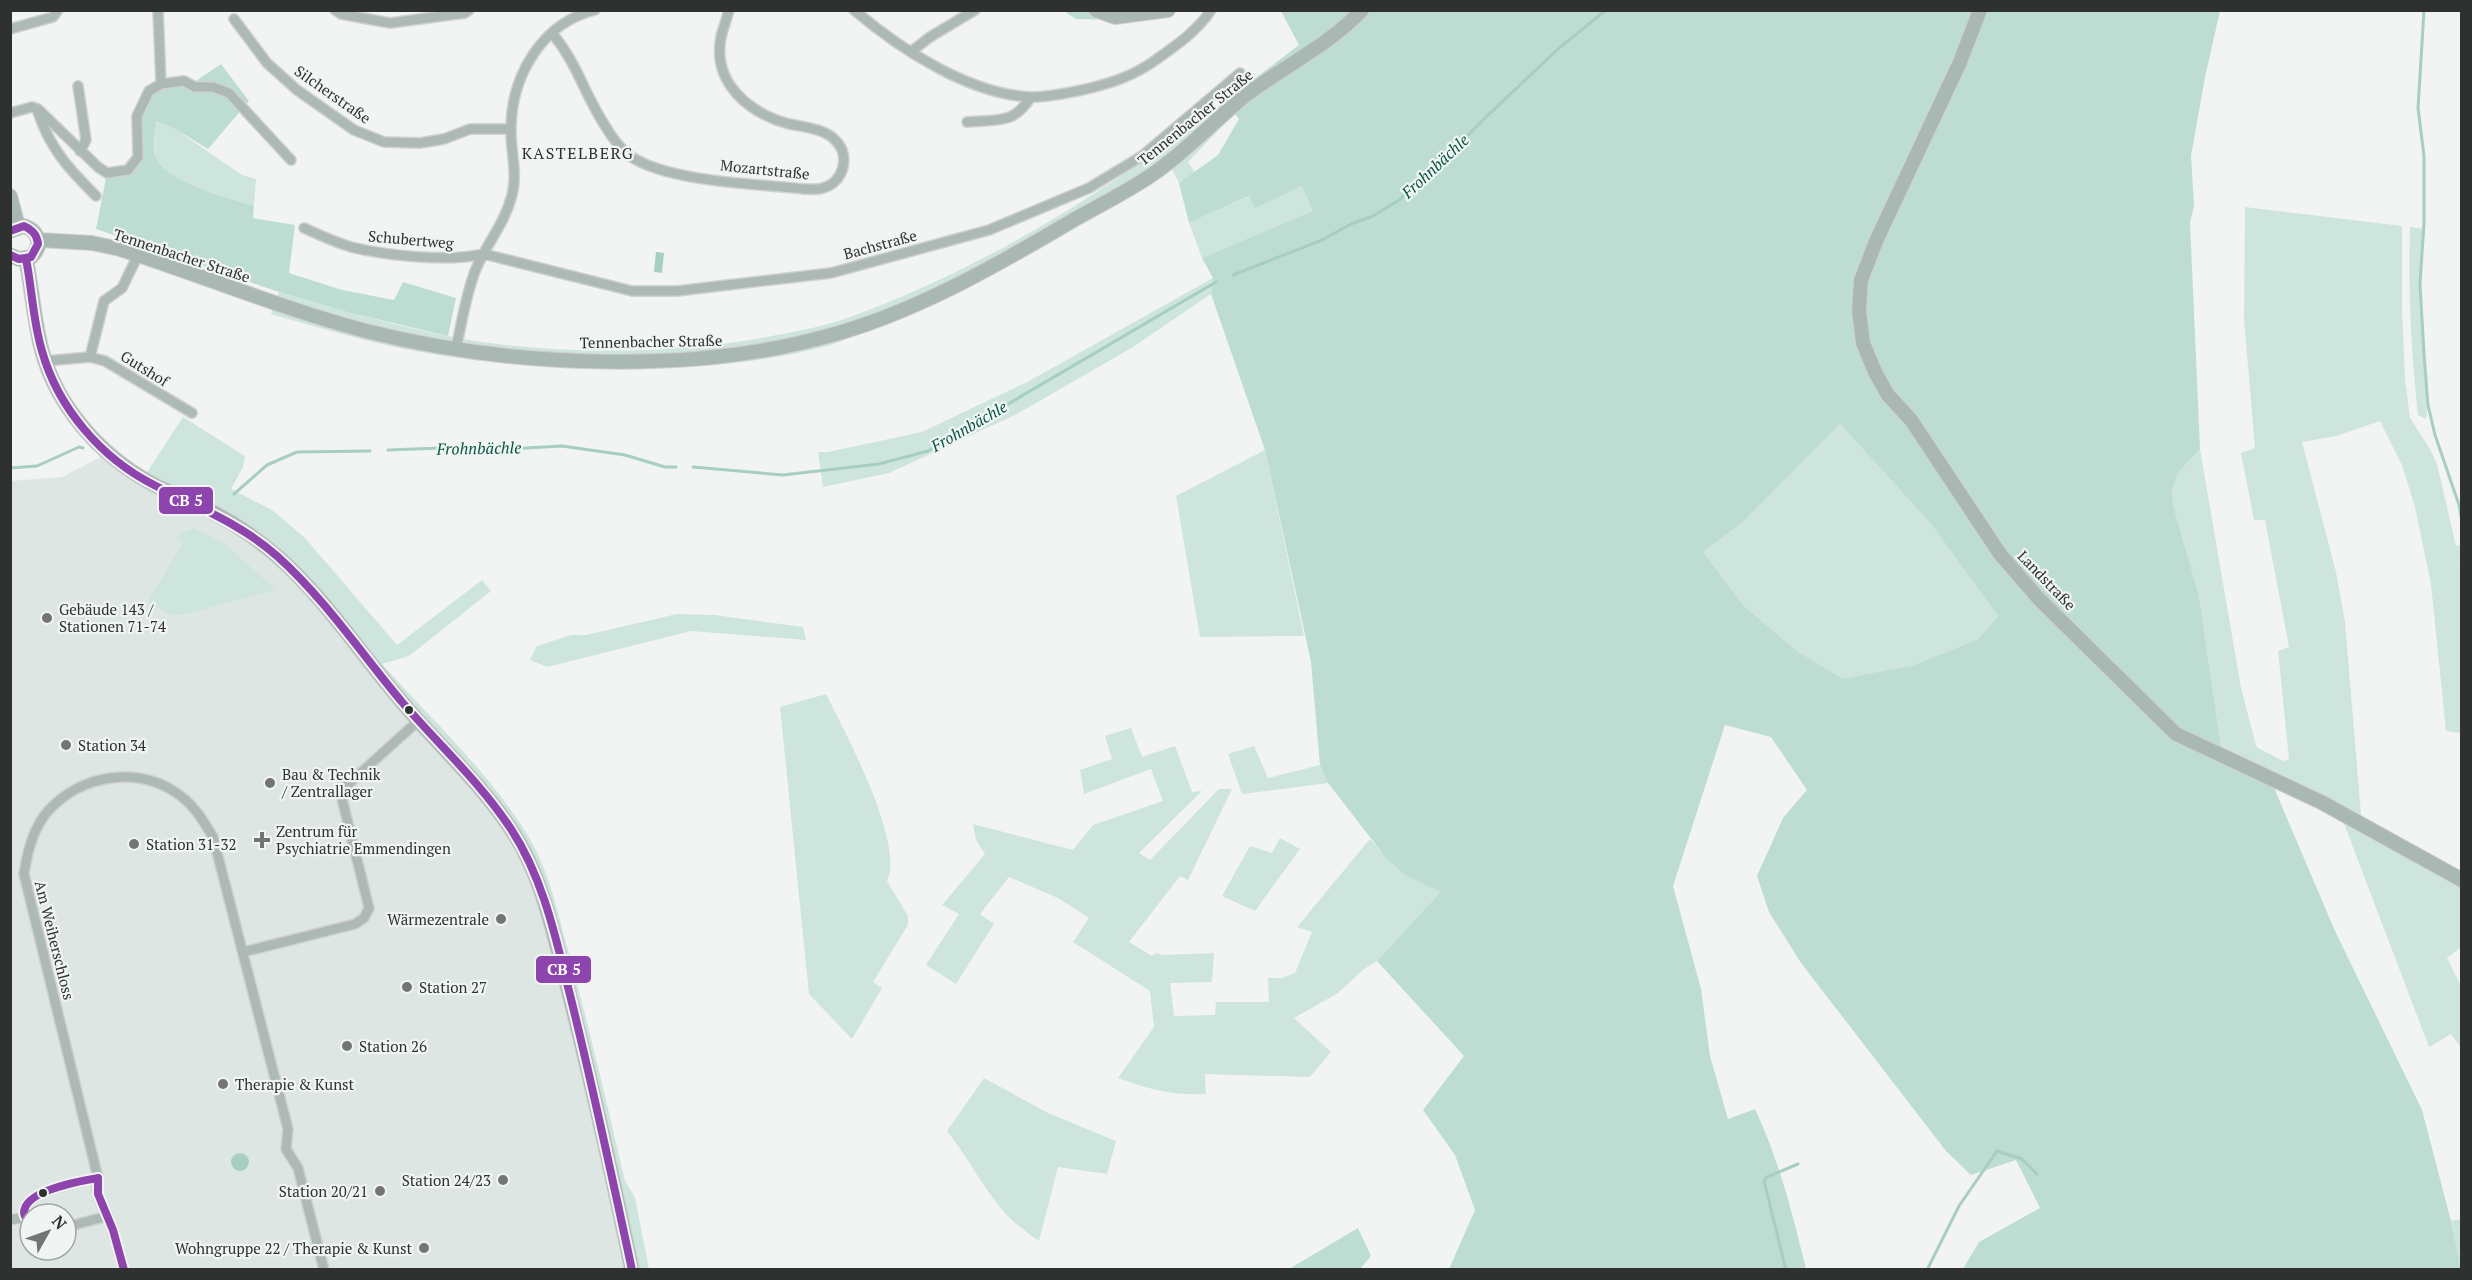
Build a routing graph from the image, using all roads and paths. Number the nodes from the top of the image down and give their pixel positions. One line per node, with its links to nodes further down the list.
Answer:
1 (58, 10): 15 (street)
2 (158, 10): 19 (street)
3 (335, 10): 4 (street)
4 (469, 10)
5 (595, 10): 16 (street)
6 (729, 10): 16 (street, Mozartstraße)
7 (854, 10): 17 (street)
8 (975, 10): 17 (street)
9 (1096, 10): 10 (street)
10 (1168, 10)
11 (1211, 10): 21 (street)
12 (1362, 10): 37 (street, Tennenbacher Straße)
13 (1980, 10): 42 (street, Landstraße)
14 (234, 19): 25 (street, Silcherstraße)
15 (10, 29)
16 (552, 33): 25 (street)
17 (912, 51): 21 (street)
18 (1240, 73): 33 (street, Bachstraße)
19 (161, 84): 26 (street); 27 (street)
20 (78, 86): 26 (street)
21 (1031, 97): 24 (street)
22 (38, 109): 23 (street); 26 (street); 29 (street)
23 (10, 113)
24 (967, 122)
25 (511, 129): 33 (street)
26 (80, 152)
27 (291, 160)
28 (10, 196): 30 (street)
29 (96, 196)
30 (14, 228): 32 (street)
31 (304, 228): 33 (street, Schubertweg)
32 (39, 240): 35 (street, Tennenbacher Straße); 36 (street)
33 (484, 254): 37 (street)
34 (10, 255): 36 (street)
35 (138, 255): 37 (street, Tennenbacher Straße); 38 (street)
36 (26, 259): 39 (street)
37 (456, 348)
38 (90, 357): 39 (street, Gutshof); 40 (street, Gutshof)
39 (45, 361): 41 (street)
40 (192, 413)
41 (418, 721): 43 (street); 50 (street)
42 (2462, 880)
43 (243, 952): 44 (street, Am Weiherschloss); 49 (street, Am Weiherschloss)
44 (98, 1178): 45 (street); 46 (street, Am Weiherschloss)
45 (28, 1202)
46 (108, 1216): 47 (street); 48 (street, Am Weiherschloss)
47 (78, 1224)
48 (124, 1269)
49 (324, 1269)
50 (632, 1269)

